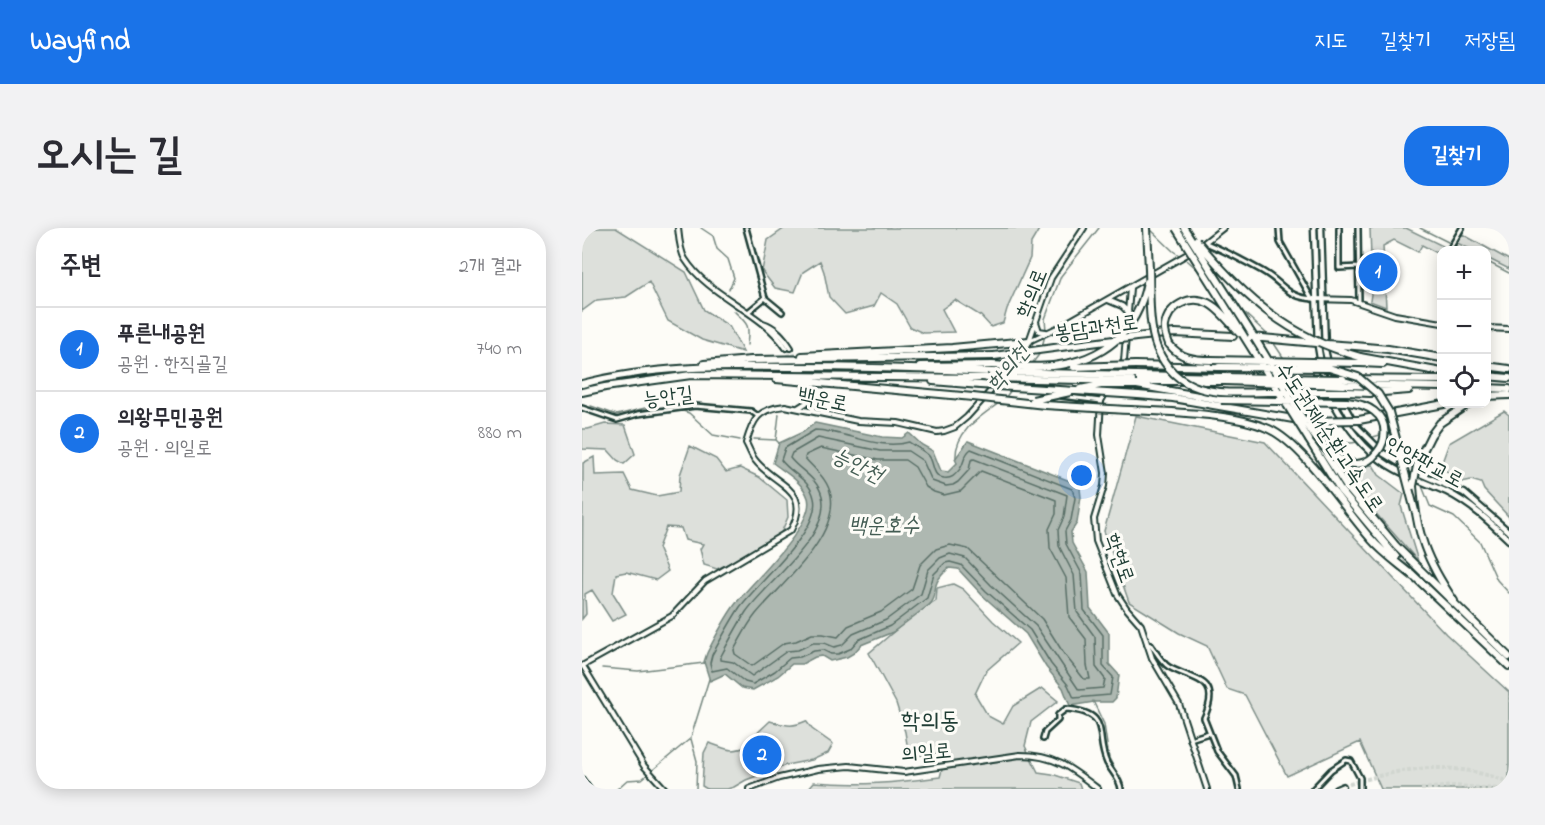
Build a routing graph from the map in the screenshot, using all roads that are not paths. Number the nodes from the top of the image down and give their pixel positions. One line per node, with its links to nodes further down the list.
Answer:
1 (678, 228): 24 (main road)
2 (746, 228): 19 (street)
3 (1084, 228): 28 (main road, 학의로)
4 (1147, 228): 17 (highway)
5 (1176, 228): 34 (highway, 수도권제1순환고속도로, bridge)
6 (1185, 228): 39 (highway, bridge); 70 (highway, 수도권제1순환고속도로, bridge)
7 (1223, 228): 14 (main road)
8 (1279, 228): 20 (street)
9 (1314, 228): 20 (main road, 안양판교로)
10 (1322, 228): 21 (main road, 안양판교로)
11 (1339, 228): 16 (street)
12 (1358, 228): 16 (street)
13 (1462, 228): 15 (street)
14 (1206, 243): 18 (main road); 20 (street)
15 (1452, 246)
16 (1359, 267): 23 (street)
17 (1149, 270): 41 (highway, bridge); 54 (highway, bridge)
18 (1130, 288): 22 (main road); 26 (main road, 학현로)
19 (765, 298): 24 (street); 25 (street)
20 (1314, 299): 21 (main road); 74 (main road, 안양판교로)
21 (1322, 299): 23 (main road); 73 (main road, 안양판교로, bridge)
22 (1107, 300): 26 (main road); 32 (main road)
23 (1359, 302): 29 (main road)
24 (748, 312): 27 (main road)
25 (782, 312)
26 (1129, 313): 63 (main road, 학현로)
27 (761, 322): 35 (main road); 36 (main road)
28 (1036, 322): 32 (main road); 33 (main road, 학의로)
29 (1437, 322)
30 (1491, 328): 31 (main road)
31 (1509, 330)
32 (1042, 334): 33 (main road)
33 (1029, 341): 38 (highway); 40 (main road, 백운로)
34 (1250, 345): 39 (highway, bridge); 71 (highway, 수도권제1순환고속도로, bridge)
35 (786, 348)
36 (791, 348)
37 (1437, 357): 38 (highway, 봉담과천로, bridge)
38 (751, 360): 43 (highway, 봉담과천로)
39 (1360, 360): 45 (highway)
40 (1016, 363): 63 (street, bridge); 68 (main road, 백운로)
41 (1051, 366): 46 (highway, bridge); 72 (highway, bridge)
42 (1491, 367): 44 (highway)
43 (682, 368): 46 (highway, 봉담과천로); 53 (highway, 봉담과천로)
44 (1509, 369)
45 (1437, 371)
46 (990, 372): 48 (highway, 봉담과천로); 51 (highway, 봉담과천로, bridge)
47 (733, 375): 48 (highway, 봉담과천로); 58 (highway, 봉담과천로); 62 (highway, bridge)
48 (878, 376): 64 (highway, 봉담과천로, bridge)
49 (1491, 378): 50 (highway)
50 (1509, 379)
51 (1135, 380): 54 (highway, 봉담과천로, bridge); 62 (highway, bridge); 70 (highway, bridge)
52 (1437, 380): 54 (highway, 봉담과천로)
53 (582, 384)
54 (1345, 385): 55 (highway)
55 (1437, 387)
56 (1491, 388): 57 (highway)
57 (1509, 388)
58 (582, 392)
59 (1509, 395): 61 (highway)
60 (808, 396): 66 (main road); 68 (main road); 68 (main road)
61 (1491, 396)
62 (1023, 401): 75 (highway, bridge)
63 (1101, 401): 77 (main road, 학현로)
64 (1437, 405)
65 (582, 408): 69 (street, 능안길)
66 (798, 408): 68 (main road, 백운로); 69 (main road, 백운로)
67 (1462, 408): 72 (highway, bridge)
68 (813, 409)
69 (758, 416): 79 (main road)
70 (1316, 438): 71 (highway, 수도권제1순환고속도로, bridge)
71 (1343, 488): 75 (highway, 수도권제1순환고속도로); 76 (highway, 수도권제1순환고속도로)
72 (1415, 511): 76 (highway)
73 (1509, 532)
74 (1509, 540)
75 (1413, 576): 80 (highway, 수도권제1순환고속도로)
76 (1461, 612): 78 (highway, 수도권제1순환고속도로)
77 (1146, 644): 81 (street); 83 (main road, 학현로)
78 (1509, 657)
79 (582, 666): 87 (main road)
80 (1509, 666)
81 (1209, 732): 83 (street); 92 (street)
82 (1043, 739): 90 (street)
83 (1190, 739): 91 (main road, 학현로)
84 (582, 779): 86 (main road)
85 (1343, 786): 94 (main road)
86 (589, 789)
87 (665, 789)
88 (750, 789): 89 (main road, 의일로)
89 (1098, 789)
90 (1121, 789)
91 (1207, 789)
92 (1239, 789)
93 (1313, 789): 95 (street)
94 (1336, 789)
95 (1360, 789)

